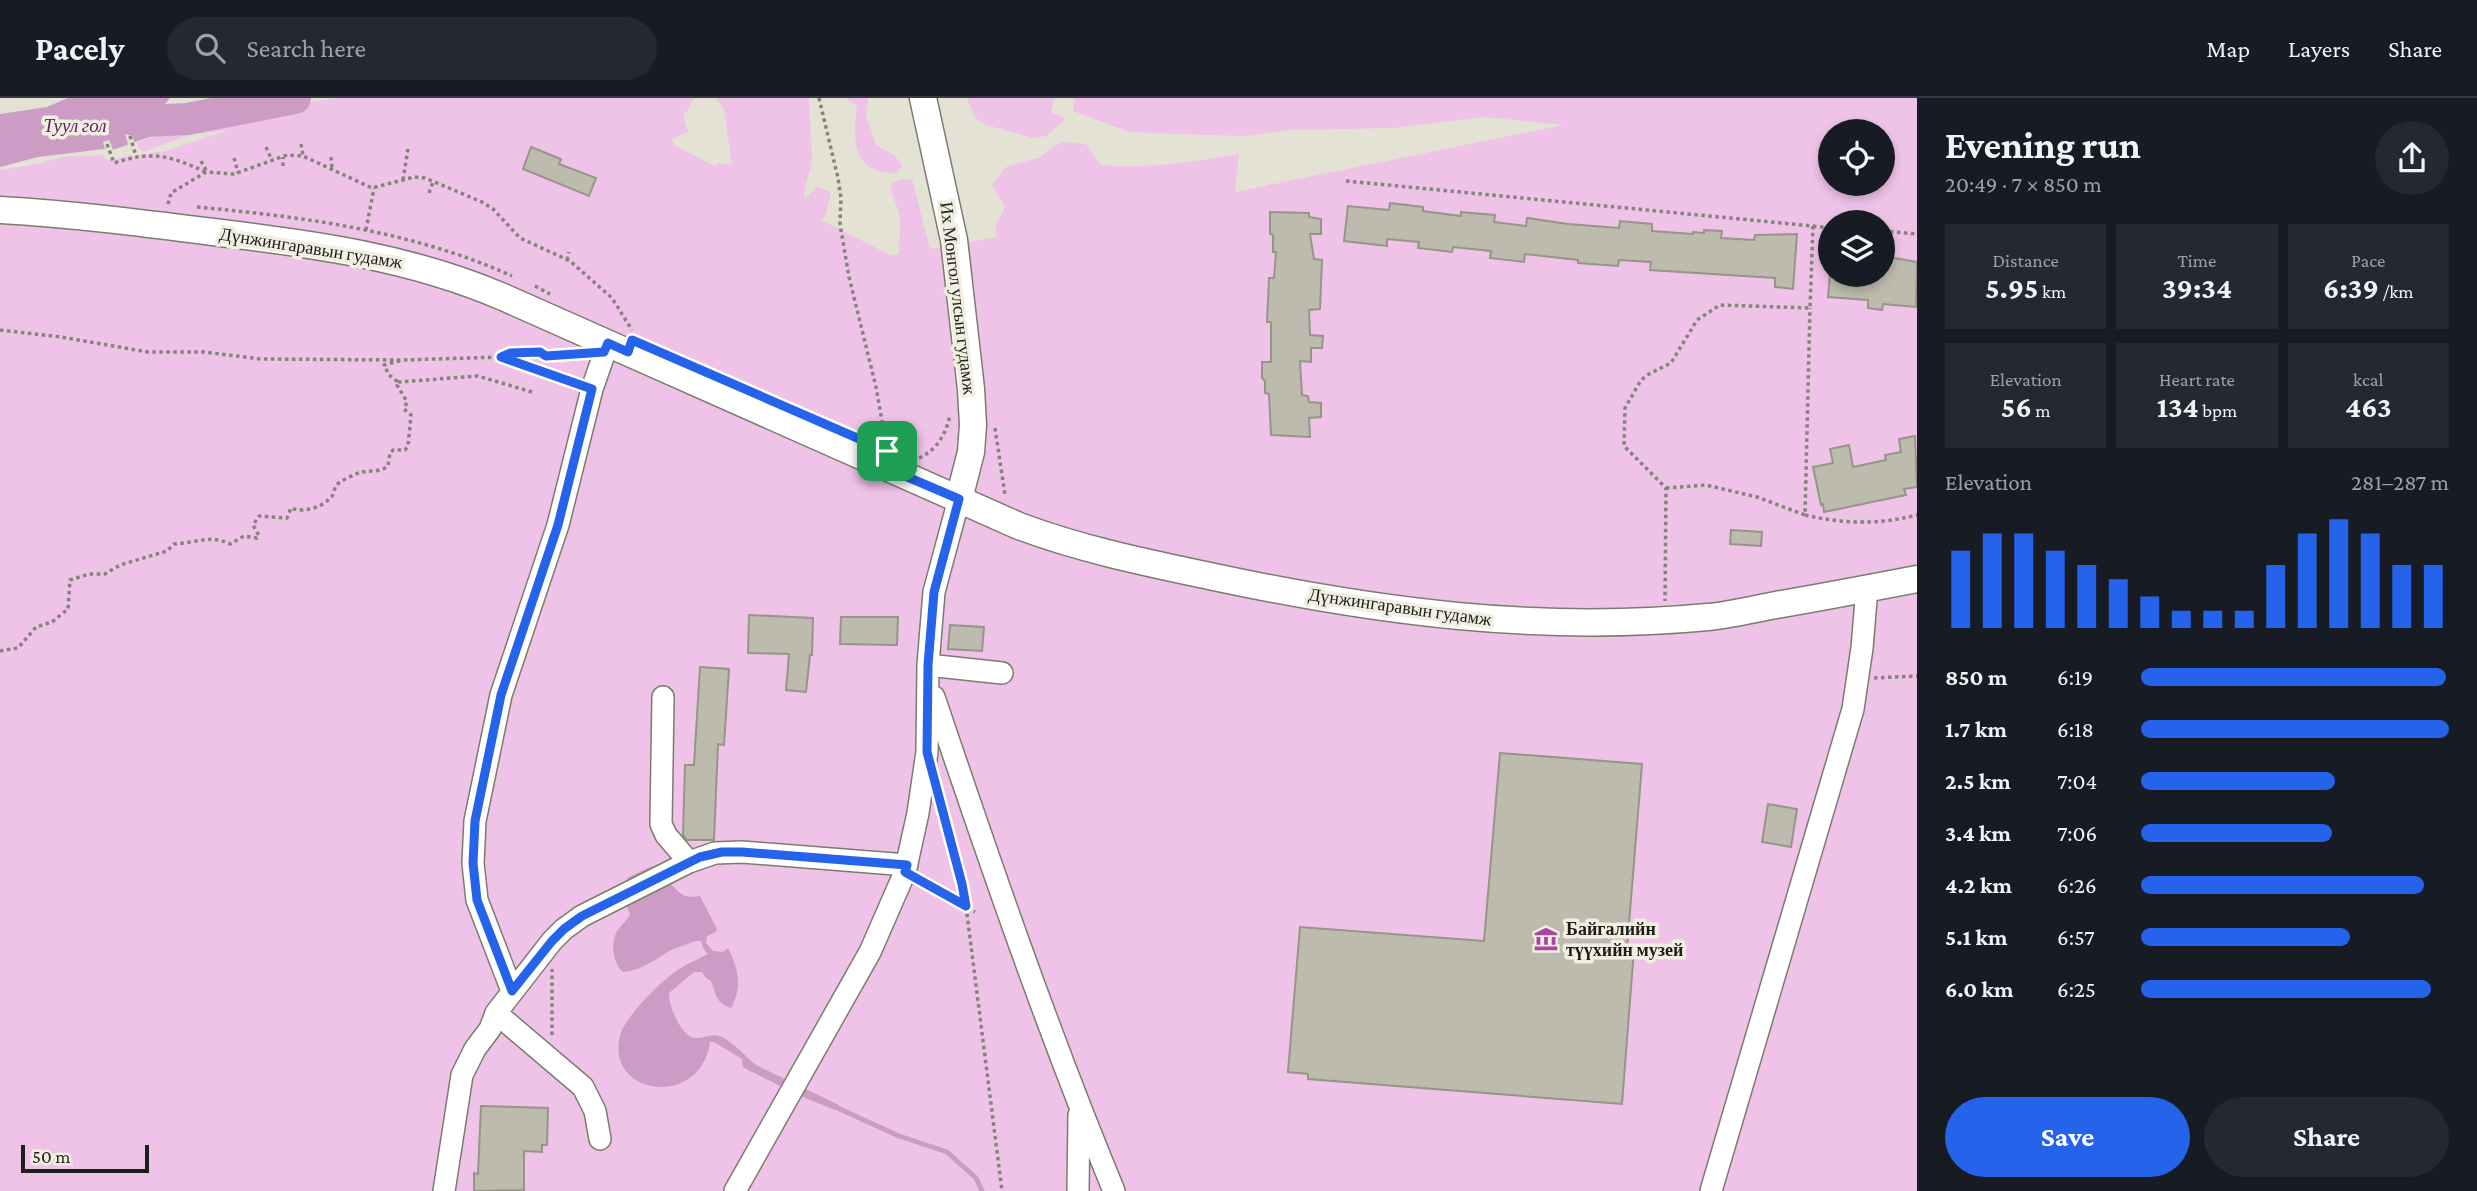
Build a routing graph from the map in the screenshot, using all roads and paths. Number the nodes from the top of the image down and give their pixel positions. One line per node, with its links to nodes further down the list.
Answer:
1 (819, 98): 42 (path)
2 (923, 98): 44 (main road, Их Монгол улсын гудамж)
3 (130, 136): 8 (path)
4 (107, 144): 8 (path)
5 (301, 144): 9 (path)
6 (266, 147): 14 (path)
7 (408, 149): 19 (path)
8 (136, 156): 17 (path)
9 (303, 156): 10 (path); 16 (path)
10 (283, 157): 14 (path); 15 (path)
11 (331, 157): 16 (path)
12 (234, 158): 18 (path)
13 (201, 161): 17 (path)
14 (272, 161): 18 (path)
15 (283, 166)
16 (332, 169): 22 (path)
17 (206, 172): 18 (path); 24 (path)
18 (238, 173)
19 (403, 180): 21 (path); 22 (path)
20 (1346, 181): 26 (path)
21 (433, 182): 23 (path); 32 (path)
22 (374, 188): 28 (path)
23 (429, 193)
24 (167, 204)
25 (0, 210): 35 (main road, Дүнжингаравын гудамж)
26 (1813, 226): 27 (path); 33 (path)
27 (1818, 227)
28 (366, 230)
29 (1895, 232): 30 (path)
30 (1917, 234)
31 (569, 252): 32 (path)
32 (567, 260): 35 (path)
33 (1810, 308): 43 (path); 45 (path)
34 (0, 330): 37 (path)
35 (613, 349): 36 (path); 39 (street); 42 (main road, Дүнжингаравын гудамж)
36 (501, 357): 37 (path); 39 (path)
37 (403, 360): 38 (path)
38 (398, 382): 40 (path); 50 (path)
39 (592, 389): 62 (street)
40 (532, 392)
41 (952, 403): 42 (path)
42 (898, 466): 44 (main road, Дүнжингаравын гудамж)
43 (1666, 488): 45 (path); 49 (path)
44 (959, 499): 49 (main road, Дүнжингаравын гудамж); 51 (street)
45 (1805, 514): 46 (path)
46 (1917, 515)
47 (1917, 579): 48 (main road, Дүнжингаравын гудамж)
48 (1867, 588): 49 (main road, Дүнжингаравын гудамж); 53 (street)
49 (1664, 620)
50 (0, 651)
51 (928, 671): 52 (street); 58 (street); 65 (street)
52 (1002, 673)
53 (1858, 676): 54 (path); 72 (street)
54 (1917, 676)
55 (663, 697): 57 (street)
56 (940, 797): 59 (path)
57 (689, 862): 58 (street); 61 (street)
58 (906, 869): 59 (path); 68 (street)
59 (966, 906): 60 (path); 69 (path)
60 (975, 912)
61 (552, 941): 62 (street); 64 (path)
62 (512, 991): 63 (street)
63 (496, 1013): 64 (street); 67 (street)
64 (551, 1058): 66 (street)
65 (1079, 1106): 70 (street); 71 (street)
66 (600, 1139)
67 (443, 1191)
68 (735, 1191)
69 (1002, 1191)
70 (1078, 1191)
71 (1114, 1191)
72 (1710, 1191)

